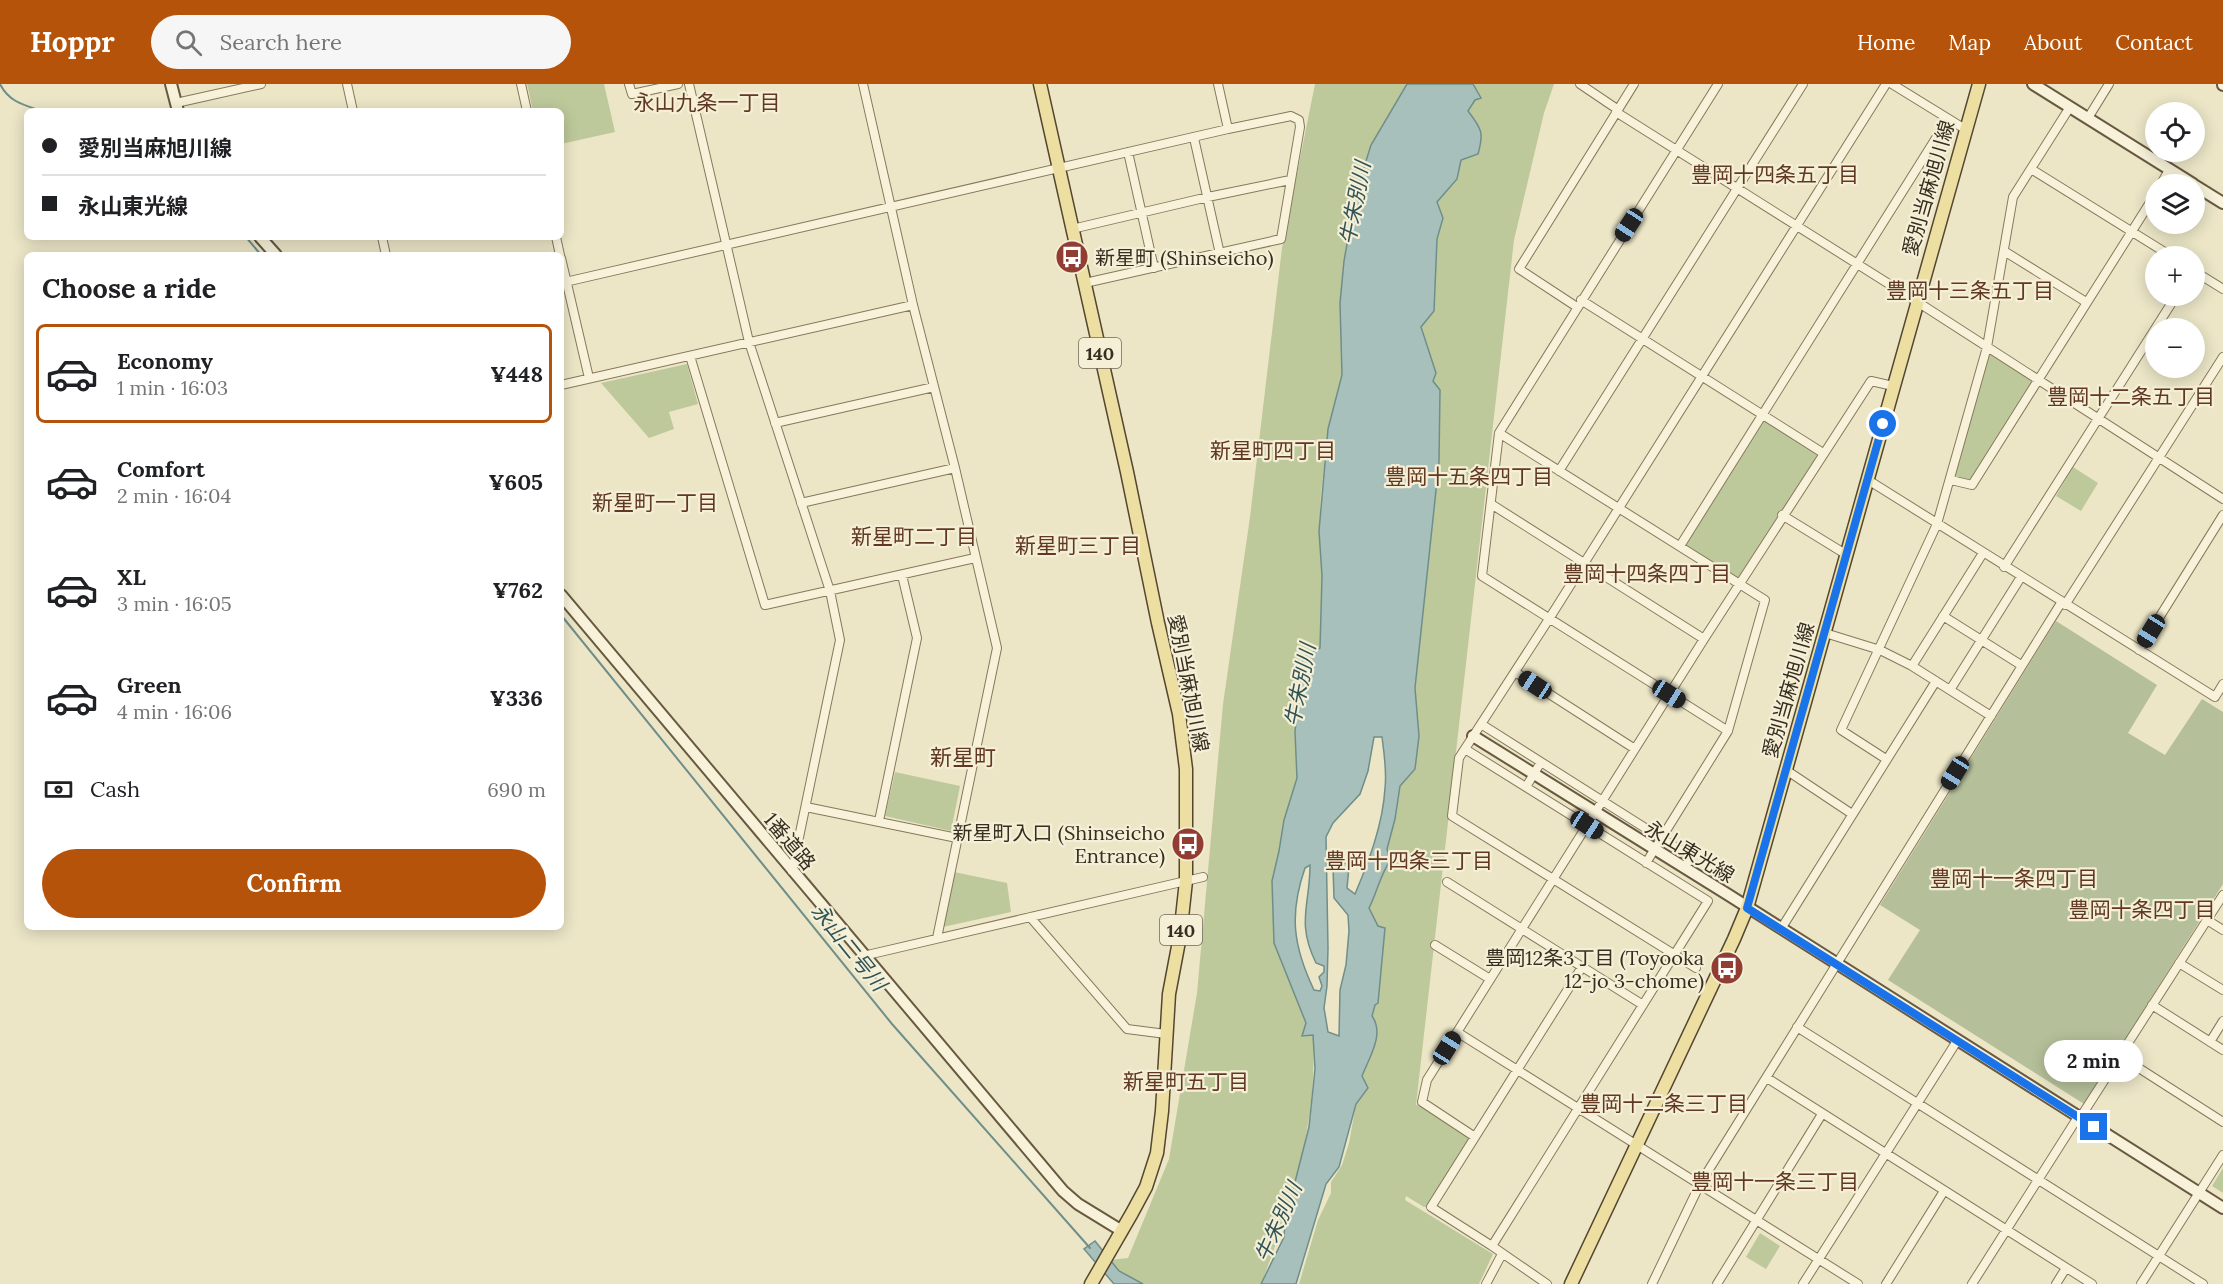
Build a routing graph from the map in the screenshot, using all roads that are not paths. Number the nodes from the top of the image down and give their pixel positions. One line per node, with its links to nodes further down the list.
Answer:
1 (171, 84): 20 (street)
2 (261, 84): 20 (street)
3 (347, 84): 22 (street)
4 (521, 84): 23 (street)
5 (629, 84): 6 (street)
6 (678, 84)
7 (689, 84): 49 (street)
8 (863, 84): 42 (street)
9 (1040, 84): 32 (main road, 愛別当麻旭川線 / 140)
10 (1218, 84): 27 (street)
11 (1580, 84): 24 (street)
12 (1634, 84): 24 (street)
13 (1718, 84): 30 (street)
14 (1803, 84): 38 (street)
15 (1886, 84): 45 (street)
16 (1892, 84): 26 (street)
17 (1978, 84): 28 (main road, 愛別当麻旭川線)
18 (2033, 84): 21 (street)
19 (2109, 84): 25 (street)
20 (177, 107)
21 (2070, 107): 25 (street); 33 (street)
22 (352, 108)
23 (526, 108)
24 (1617, 111): 30 (street); 62 (street)
25 (2088, 118): 34 (street)
26 (1948, 119): 28 (street); 54 (street)
27 (1228, 129): 29 (street); 37 (street)
28 (1965, 129): 60 (main road, 愛別当麻旭川線)
29 (1194, 138): 31 (street); 40 (street)
30 (1677, 150): 38 (street); 62 (street)
31 (1128, 152): 32 (street); 44 (street)
32 (1059, 168): 42 (street); 46 (main road, 愛別当麻旭川線 / 140)
33 (2031, 169): 47 (street); 51 (street)
34 (2169, 170): 35 (street); 36 (street)
35 (2166, 174)
36 (2176, 174)
37 (1290, 180): 40 (street); 53 (street)
38 (1737, 189): 45 (street); 65 (street)
39 (2205, 192): 41 (street)
40 (1208, 197): 44 (street); 53 (street)
41 (2223, 203)
42 (891, 206): 49 (street); 63 (street)
43 (2145, 210): 47 (street)
44 (1140, 213): 46 (street); 55 (street)
45 (1797, 226): 54 (street); 70 (street)
46 (1072, 229): 58 (main road, 愛別当麻旭川線 / 140)
47 (2131, 232): 50 (street); 61 (street)
48 (264, 240): 52 (street)
49 (726, 245): 57 (street); 66 (street)
50 (2154, 246)
51 (2004, 251): 61 (street); 67 (street)
52 (274, 252)
53 (1220, 254): 55 (street)
54 (1857, 264): 60 (street); 76 (street)
55 (1154, 268): 58 (street)
56 (2205, 278): 59 (street)
57 (564, 282): 71 (street)
58 (1085, 283): 144 (main road, 愛別当麻旭川線 / 140)
59 (2223, 290)
60 (1916, 301): 67 (street); 74 (main road, 愛別当麻旭川線)
61 (2086, 302): 72 (street)
62 (1579, 303): 65 (street); 79 (street)
63 (913, 304): 66 (street); 75 (street)
64 (2170, 306): 77 (street)
65 (1642, 338): 70 (street); 83 (street)
66 (749, 342): 68 (street); 78 (street)
67 (1987, 347): 72 (street); 85 (street)
68 (690, 356): 71 (street); 102 (street)
69 (2223, 357): 81 (street)
70 (1702, 376): 76 (street); 89 (street)
71 (589, 378): 73 (street)
72 (2037, 380): 77 (street); 85 (street)
73 (564, 384)
74 (1893, 386): 80 (street); 84 (main road, 愛別当麻旭川線)
75 (934, 387): 78 (street); 82 (street)
76 (1762, 414): 80 (street); 93 (street)
77 (2098, 420): 81 (street); 98 (street)
78 (775, 423): 87 (street)
79 (1499, 433): 83 (street); 88 (street)
80 (1823, 453): 90 (street)
81 (2158, 458): 86 (street); 104 (street)
82 (956, 468): 87 (street); 96 (street)
83 (1559, 471): 89 (street)
84 (1868, 480): 92 (street); 95 (main road, 愛別当麻旭川線)
85 (1951, 480): 92 (street)
86 (2223, 499)
87 (801, 503): 102 (street)
88 (1491, 504): 97 (street); 106 (street)
89 (1619, 508): 93 (street); 97 (street)
90 (1782, 515): 95 (street); 101 (street)
91 (2223, 515): 111 (street)
92 (1938, 524): 94 (street); 110 (street)
93 (1680, 546): 101 (street)
94 (1983, 553): 98 (street); 105 (street)
95 (1847, 555): 107 (main road, 愛別当麻旭川線)
96 (975, 558): 99 (street); 136 (street)
97 (1584, 563): 106 (street); 108 (street)
98 (2004, 567): 100 (street)
99 (902, 575): 102 (street); 134 (street)
100 (2021, 577): 104 (street); 109 (street)
101 (1739, 584): 108 (street); 121 (street)
102 (830, 591): 131 (street)
103 (564, 599): 141 (street, 1番道路)
104 (2063, 604): 111 (street); 112 (street)
105 (1943, 616): 109 (street); 113 (street)
106 (1549, 618): 114 (street); 118 (street)
107 (1825, 633): 110 (street); 127 (main road, 愛別当麻旭川線)
108 (1704, 639): 118 (street)
109 (1982, 640): 112 (street); 117 (street)
110 (1880, 650): 113 (street); 125 (street)
111 (2139, 650): 116 (street)
112 (2021, 665): 119 (street)
113 (1912, 666): 115 (street)
114 (1515, 672): 120 (street); 124 (street)
115 (1936, 681): 117 (street); 125 (street)
116 (2223, 684)
117 (1950, 690): 119 (street)
118 (1669, 694): 121 (street); 124 (street)
119 (1991, 716): 158 (street)
120 (1481, 724): 122 (street); 126 (street)
121 (1728, 731): 137 (street)
122 (1473, 736): 123 (street); 128 (street, 永山東光線)
123 (1465, 749): 129 (street); 143 (street)
124 (1635, 749): 130 (street)
125 (1886, 759): 133 (street)
126 (1541, 762): 128 (street); 130 (street)
127 (1786, 770): 133 (street); 147 (main road, 愛別当麻旭川線)
128 (1533, 774): 129 (street); 132 (street, 永山東光線)
129 (1526, 787): 135 (street)
130 (1602, 801): 132 (street); 137 (street)
131 (807, 807): 134 (street); 141 (street)
132 (1594, 813): 135 (street); 138 (street, 永山東光線)
133 (1852, 814): 151 (street)
134 (879, 821): 136 (street)
135 (1587, 825): 139 (street); 143 (street)
136 (957, 838): 153 (street)
137 (1661, 838): 138 (street); 140 (street)
138 (1654, 850): 139 (street); 140 (street, 永山東光線)
139 (1646, 863): 155 (street)
140 (1684, 868): 147 (street, 永山東光線)
141 (792, 871): 156 (street, 1番道路)
142 (1203, 877): 144 (street)
143 (1553, 878): 150 (street); 155 (street)
144 (1186, 881): 148 (street); 168 (main road, 愛別当麻旭川線 / 140)
145 (1447, 882): 150 (street)
146 (2223, 895): 149 (street)
147 (1747, 908): 151 (street, 永山東光線); 181 (main road, 愛別当麻旭川線)
148 (1030, 917): 153 (street); 168 (street)
149 (2207, 920): 152 (street); 157 (street)
150 (1522, 929): 159 (street); 161 (street)
151 (1781, 929): 158 (street, 永山東光線)
152 (2223, 930)
153 (937, 938): 156 (street)
154 (1435, 945): 161 (street)
155 (1675, 955): 160 (street); 163 (street)
156 (863, 956): 191 (street, 1番道路)
157 (2179, 963): 162 (street); 164 (street)
158 (1835, 965): 166 (street); 169 (street, 永山東光線)
159 (1582, 967): 163 (street); 173 (street)
160 (1696, 968)
161 (1490, 979): 167 (street)
162 (2223, 990)
163 (1643, 1005): 176 (street)
164 (2152, 1005): 170 (street); 172 (street)
165 (2223, 1021): 170 (street)
166 (1797, 1027): 174 (street); 175 (street)
167 (1457, 1032): 173 (street); 180 (street)
168 (1166, 1034): 191 (main road, 愛別当麻旭川線 / 140)
169 (1957, 1041): 175 (street); 178 (street, 永山東光線)
170 (2210, 1042): 171 (street)
171 (2223, 1050)
172 (2120, 1056): 178 (street); 179 (street)
173 (1518, 1069): 176 (street); 180 (street)
174 (1767, 1078): 177 (street); 185 (street)
175 (1917, 1103): 182 (street); 184 (street)
176 (1579, 1108): 181 (street); 192 (street)
177 (1822, 1114): 182 (street); 189 (street)
178 (2079, 1117): 184 (street); 187 (street, 永山東光線)
179 (2223, 1122)
180 (1475, 1137): 192 (street)
181 (1637, 1145): 185 (street); 200 (main road, 愛別当麻旭川線)
182 (1886, 1154): 186 (street); 195 (street)
183 (2223, 1155): 187 (street)
184 (2038, 1179): 190 (street); 194 (street)
185 (1700, 1184): 189 (street); 201 (street)
186 (1944, 1191): 190 (street); 205 (street)
187 (2199, 1193): 188 (street, 永山東光線); 194 (street)
188 (2223, 1208)
189 (1757, 1219): 195 (street); 202 (street)
190 (2006, 1230): 196 (street); 206 (street)
191 (1122, 1231): 197 (main road, 愛別当麻旭川線 / 140)
192 (1492, 1246): 193 (street)
193 (1502, 1254): 198 (street); 199 (street)
194 (2159, 1256): 209 (street); 210 (street)
195 (1819, 1259): 203 (street); 204 (street)
196 (2066, 1268): 207 (street); 208 (street)
197 (1093, 1279)
198 (1486, 1284)
199 (1547, 1284)
200 (1571, 1284)
201 (1652, 1284)
202 (1717, 1284)
203 (1803, 1284)
204 (1858, 1284)
205 (1886, 1284)
206 (1972, 1284)
207 (2056, 1284)
208 (2092, 1284)
209 (2141, 1284)
210 (2203, 1284)

